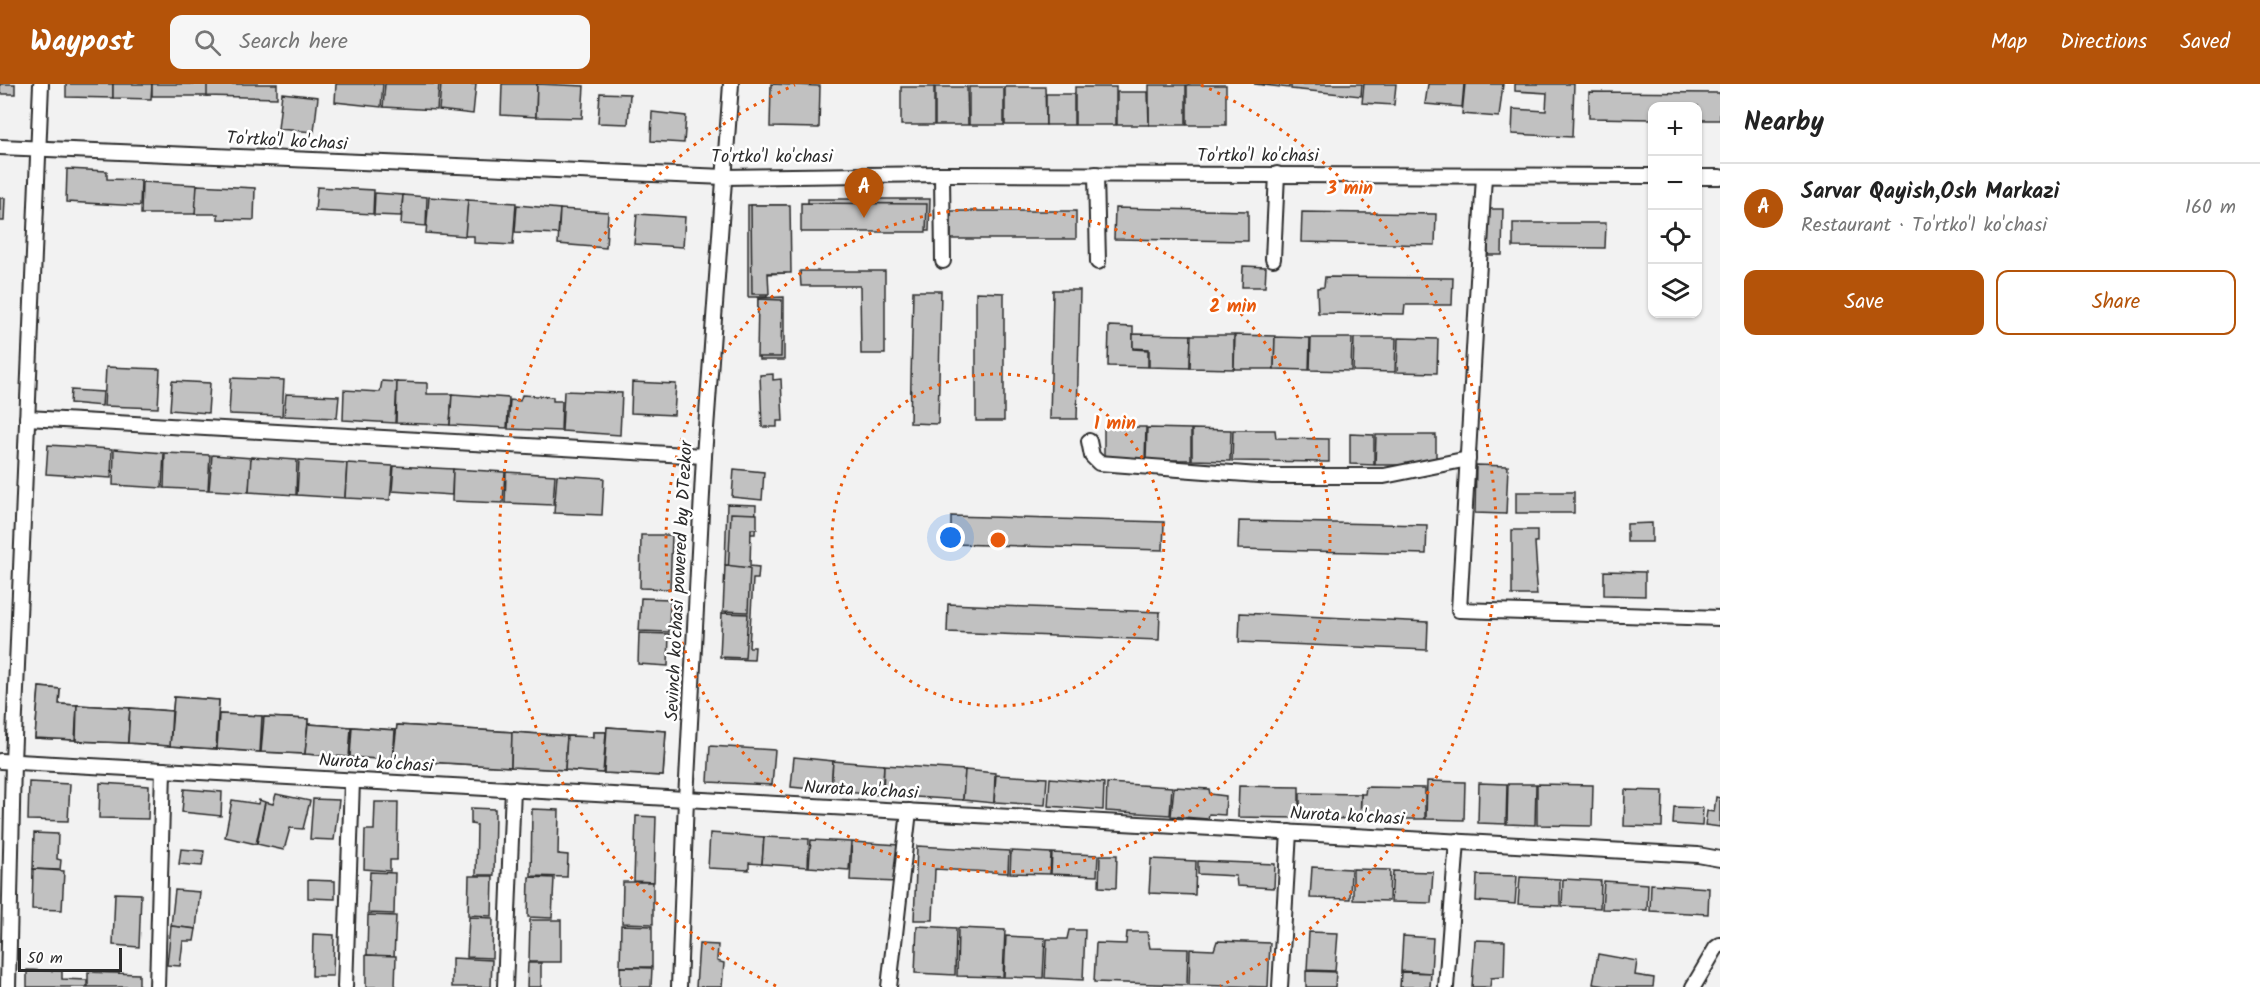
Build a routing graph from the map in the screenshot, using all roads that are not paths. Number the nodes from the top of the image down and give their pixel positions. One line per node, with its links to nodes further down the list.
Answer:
1 (41, 84): 4 (street)
2 (731, 84): 10 (street, Sevinch ko'chasi powered by DTezkor)
3 (0, 147): 4 (street, To'rtko'l ko'chasi)
4 (38, 148): 10 (street, To'rtko'l ko'chasi); 16 (street)
5 (942, 174): 6 (street, To'rtko'l ko'chasi); 10 (street, To'rtko'l ko'chasi); 14 (street)
6 (1096, 174): 7 (street, To'rtko'l ko'chasi); 15 (street)
7 (1277, 174): 8 (street, To'rtko'l ko'chasi); 13 (street)
8 (1484, 176): 9 (street, To'rtko'l ko'chasi); 19 (street)
9 (1648, 176)
10 (725, 177): 18 (street, Sevinch ko'chasi powered by DTezkor)
11 (1702, 177): 12 (street)
12 (1720, 177)
13 (1273, 259)
14 (943, 261)
15 (1098, 262)
16 (27, 418): 18 (street); 21 (street)
17 (1089, 441): 19 (street)
18 (704, 456): 25 (street, Sevinch ko'chasi powered by DTezkor)
19 (1468, 459): 20 (street)
20 (1720, 618)
21 (7, 762): 22 (street, Nurota ko'chasi); 31 (street)
22 (163, 770): 23 (street, Nurota ko'chasi); 32 (street)
23 (352, 781): 24 (street, Nurota ko'chasi); 33 (street)
24 (513, 789): 25 (street, Nurota ko'chasi); 34 (street)
25 (686, 799): 26 (street, Nurota ko'chasi); 35 (street, Sevinch ko'chasi powered by DTezkor)
26 (909, 811): 27 (street, Nurota ko'chasi); 36 (street)
27 (1289, 832): 28 (street, Nurota ko'chasi); 37 (street)
28 (1457, 841): 29 (street, Nurota ko'chasi); 38 (street)
29 (1720, 859)
30 (1720, 945): 39 (street)
31 (8, 987)
32 (157, 987)
33 (345, 987)
34 (506, 987)
35 (679, 987)
36 (889, 987)
37 (1280, 987)
38 (1446, 987)
39 (1694, 987)

